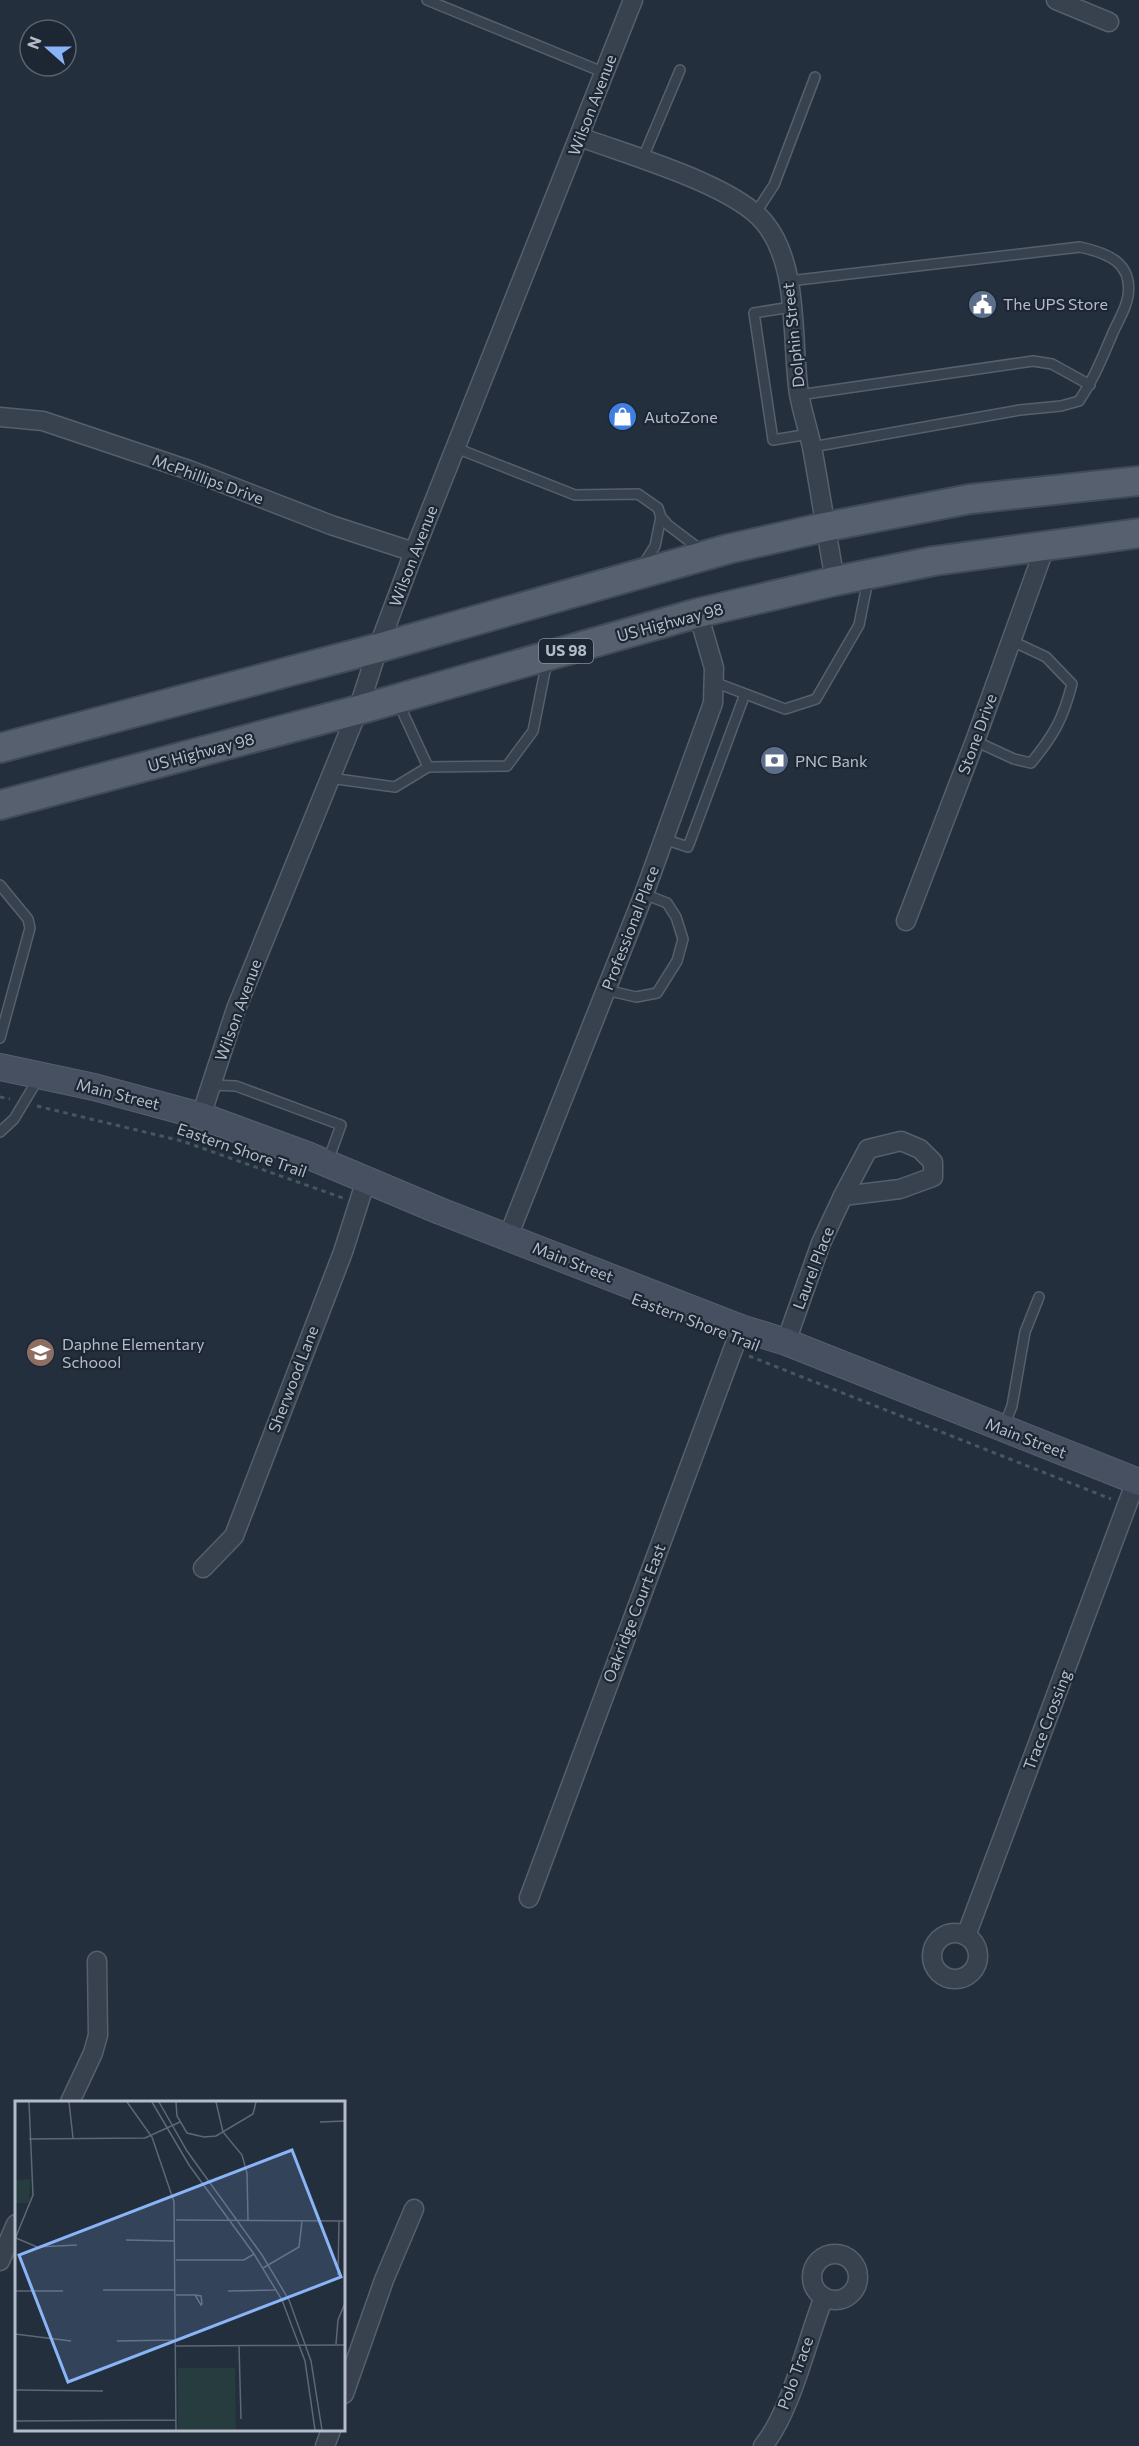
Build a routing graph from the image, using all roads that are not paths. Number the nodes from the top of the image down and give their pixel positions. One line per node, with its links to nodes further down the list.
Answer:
1 (427, 0): 6 (lane)
2 (633, 0): 6 (street, Wilson Avenue)
3 (1056, 0): 4 (street)
4 (1109, 22)
5 (680, 70): 9 (lane)
6 (605, 73): 8 (street, Wilson Avenue)
7 (816, 77): 10 (lane)
8 (580, 137): 9 (street, Dolphin Street); 17 (street, Wilson Avenue)
9 (642, 160): 10 (street, Dolphin Street)
10 (755, 214): 11 (street, Dolphin Street)
11 (789, 282): 12 (street, Dolphin Street); 13 (lane)
12 (791, 307): 14 (street, Dolphin Street); 16 (lane)
13 (1090, 385): 14 (lane); 16 (lane)
14 (799, 395): 16 (street, Dolphin Street)
15 (0, 417): 23 (street, McPhillips Drive)
16 (810, 440): 20 (street, Dolphin Street)
17 (456, 448): 19 (lane); 23 (street, Wilson Avenue)
18 (1139, 481): 20 (main road)
19 (661, 518): 24 (lane); 25 (lane)
20 (825, 527): 24 (main road); 27 (street, Dolphin Street)
21 (1139, 533): 22 (main road, US Highway 98 / US 98)
22 (1045, 547): 26 (main road, US Highway 98 / US 98); 29 (street, Stone Drive)
23 (414, 552): 30 (street, Wilson Avenue)
24 (709, 554): 25 (main road)
25 (638, 574): 30 (main road)
26 (869, 574): 27 (main road, US Highway 98 / US 98); 33 (lane)
27 (835, 581): 28 (main road, US Highway 98 / US 98)
28 (698, 613): 31 (main road, US Highway 98 / US 98); 32 (street, Professional Place)
29 (1012, 641): 36 (street, Stone Drive); 36 (lane)
30 (378, 648): 35 (street, Wilson Avenue); 37 (main road)
31 (548, 656): 34 (main road, US Highway 98 / US 98); 38 (lane)
32 (714, 682): 33 (lane); 41 (street, Professional Place)
33 (745, 694): 41 (lane)
34 (397, 699): 35 (main road, US Highway 98 / US 98); 38 (lane)
35 (358, 710): 39 (street, Wilson Avenue); 40 (main road, US Highway 98 / US 98)
36 (975, 741): 44 (street, Stone Drive)
37 (0, 748)
38 (428, 767): 39 (lane)
39 (330, 778): 49 (street, Wilson Avenue)
40 (0, 805)
41 (664, 839): 43 (street, Professional Place)
42 (0, 885): 46 (lane)
43 (644, 894): 45 (street, Professional Place); 45 (lane)
44 (906, 921)
45 (606, 990): 55 (street, Professional Place)
46 (0, 1038)
47 (0, 1067): 48 (main road, Main Street)
48 (40, 1075): 50 (main road, Main Street); 51 (lane)
49 (211, 1085): 50 (street, Wilson Avenue); 52 (lane)
50 (201, 1116): 52 (main road, Main Street)
51 (0, 1132)
52 (328, 1164): 53 (main road, Main Street)
53 (362, 1191): 55 (main road, Main Street); 61 (street, Sherwood Lane)
54 (843, 1196): 54 (street, Laurel Place); 58 (street, Laurel Place)
55 (508, 1237): 57 (main road, Main Street)
56 (1039, 1297): 59 (lane)
57 (737, 1339): 58 (main road, Main Street); 62 (street, Oakridge Court East)
58 (786, 1342): 59 (main road, Main Street)
59 (1003, 1429): 60 (main road, Main Street)
60 (1137, 1481): 63 (street, Trace Crossing)
61 (203, 1568)
62 (529, 1899)
63 (966, 1936)
64 (97, 1961): 65 (street)
65 (71, 2101)
66 (414, 2210): 70 (street)
67 (15, 2226): 68 (street)
68 (0, 2261)
69 (824, 2297): 73 (street, Polo Trace)
70 (345, 2391)
71 (331, 2431): 72 (street)
72 (326, 2446)
73 (763, 2446)

